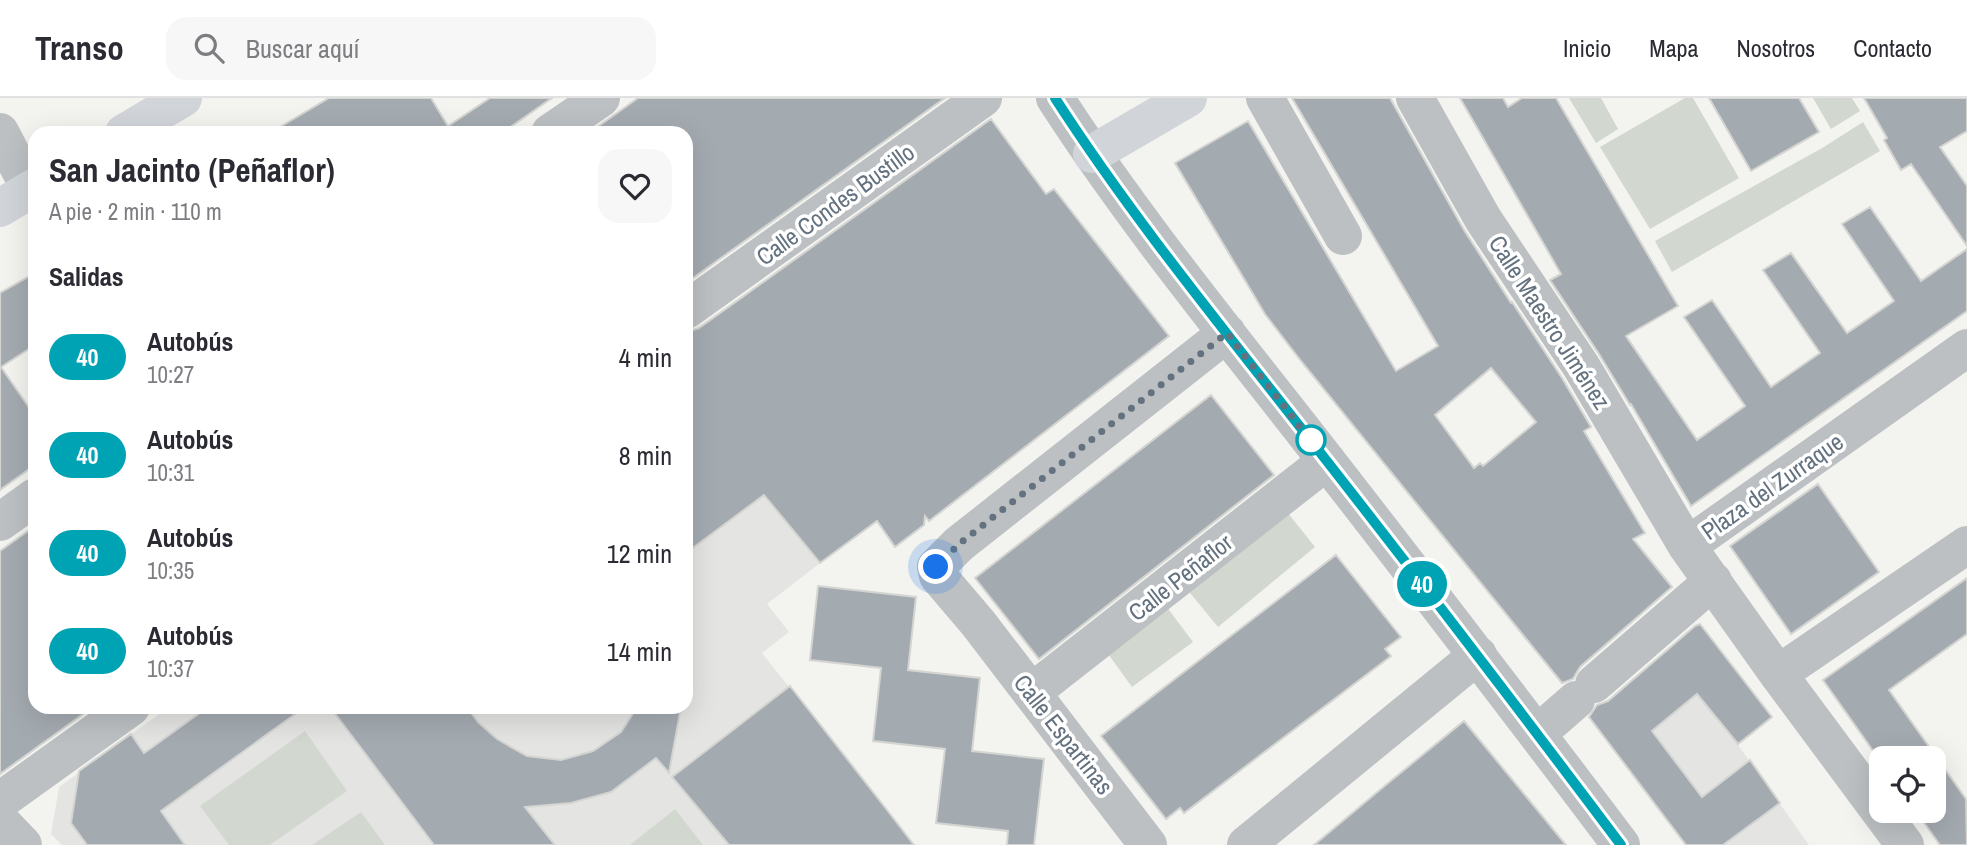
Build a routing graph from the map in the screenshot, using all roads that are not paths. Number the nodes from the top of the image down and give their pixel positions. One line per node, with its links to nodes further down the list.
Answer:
1 (183, 98): 8 (street)
2 (601, 98): 9 (street)
3 (983, 98): 14 (street, Calle Condes Bustillo)
4 (1055, 98): 11 (street)
5 (1188, 98): 11 (street)
6 (1265, 98): 13 (street)
7 (1415, 98): 21 (street, Calle Maestro Jiménez)
8 (136, 126)
9 (560, 126)
10 (0, 132): 12 (street)
11 (1092, 154): 15 (street)
12 (22, 194)
13 (1343, 236)
14 (693, 305)
15 (1227, 333): 17 (street); 25 (street, Calle Espartinas)
16 (1967, 348): 21 (street, Plaza del Zurraque)
17 (1327, 461): 23 (street); 25 (street, Calle Peñaflor)
18 (28, 502): 19 (street)
19 (0, 522)
20 (1967, 545): 24 (street)
21 (1687, 546): 22 (street, Plaza del Zurraque)
22 (1713, 581): 24 (street, Plaza del Zurraque); 27 (street)
23 (1478, 655): 27 (street); 32 (street)
24 (1778, 674): 34 (street, Plaza del Zurraque)
25 (1032, 692): 31 (street, Calle Espartinas)
26 (121, 714): 28 (street)
27 (1537, 734): 33 (street)
28 (0, 801)
29 (0, 821): 30 (street)
30 (23, 845)
31 (1148, 845)
32 (1246, 845)
33 (1621, 845)
34 (1905, 845)

